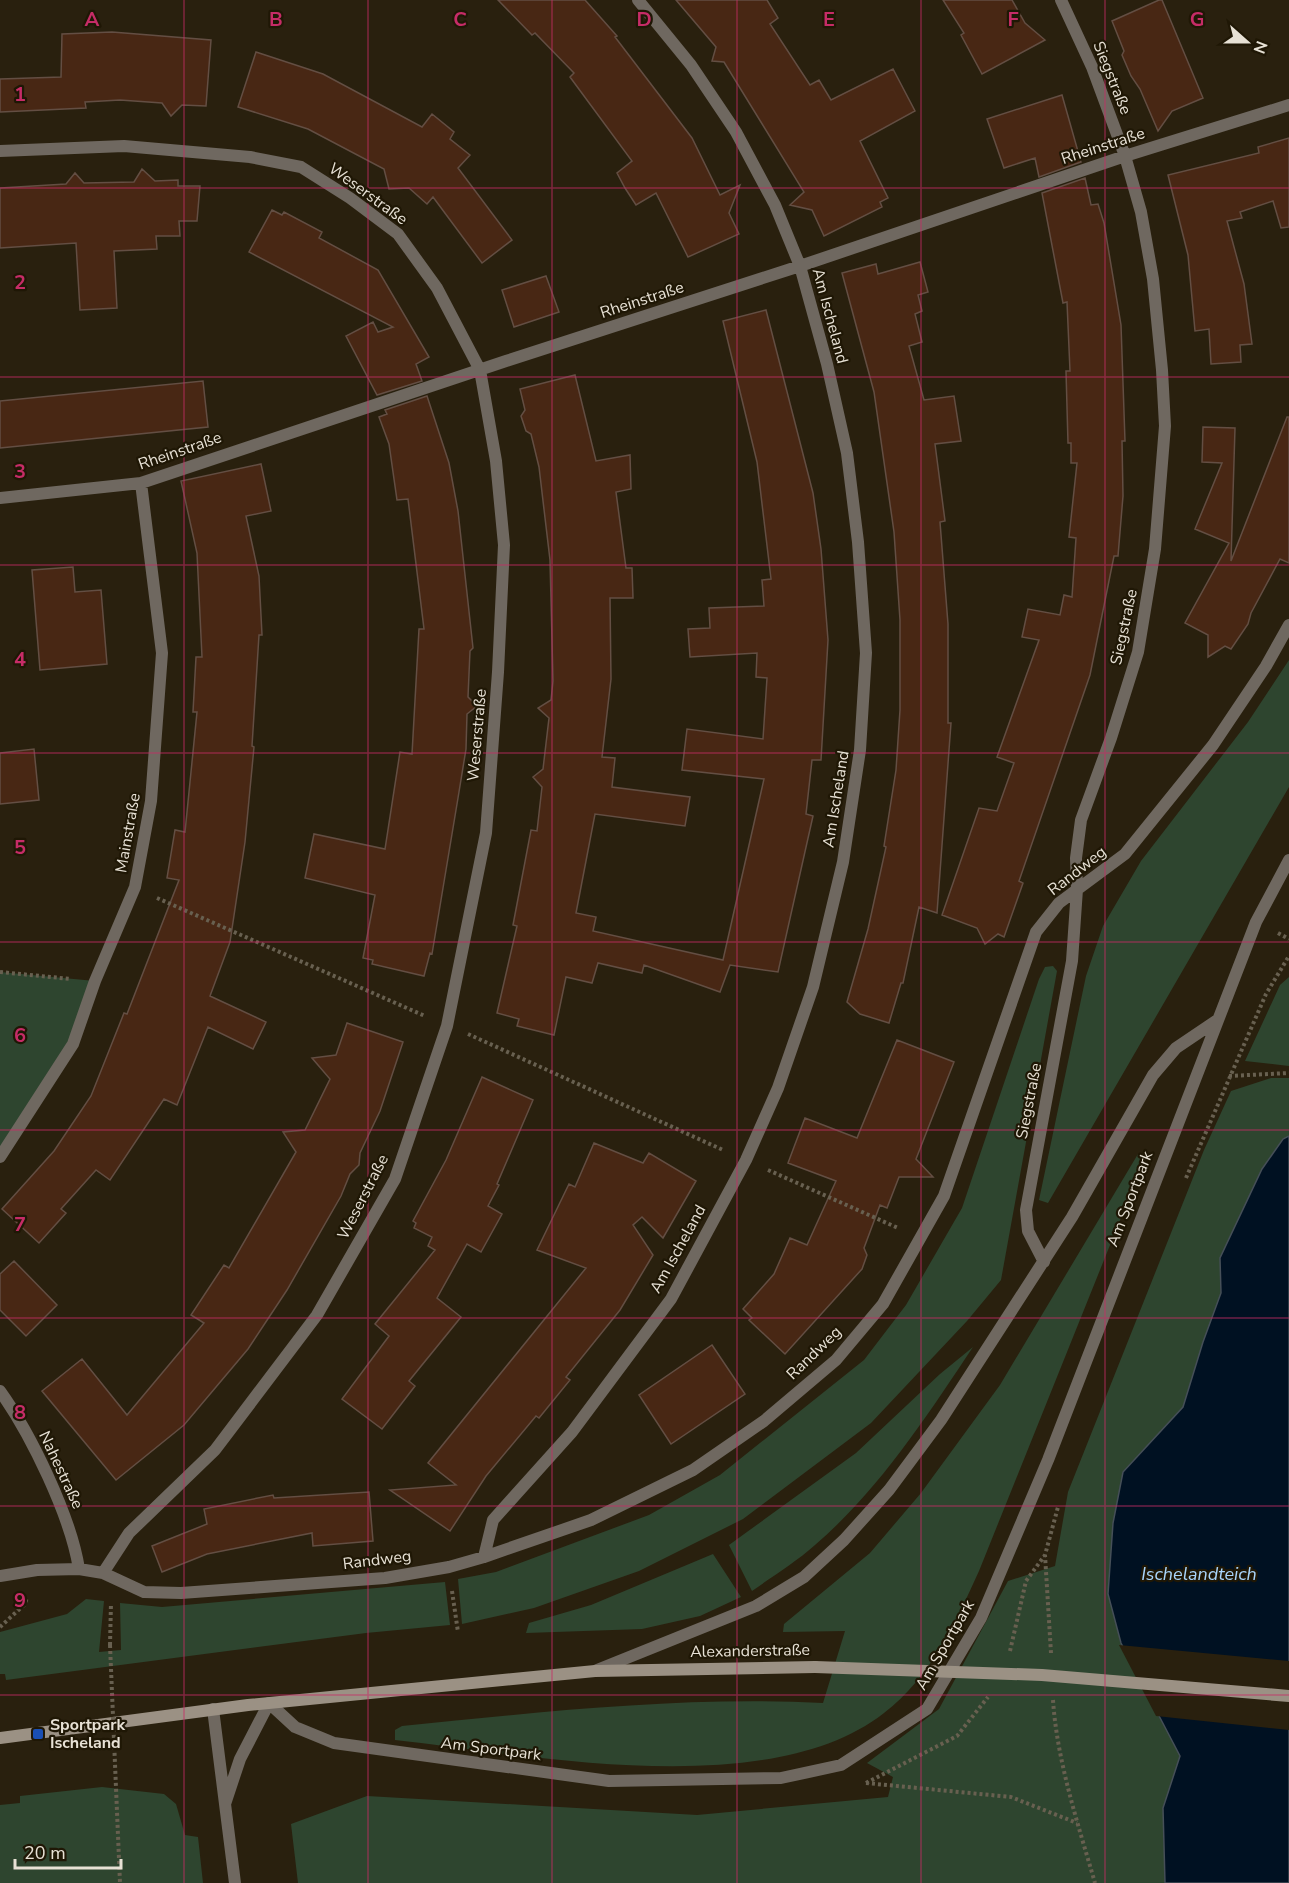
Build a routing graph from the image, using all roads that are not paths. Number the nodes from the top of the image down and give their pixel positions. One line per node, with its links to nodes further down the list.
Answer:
1 (638, 0): 6 (street, Am Ischeland)
2 (1061, 0): 5 (street, Siegstraße)
3 (1289, 105): 5 (street, Rheinstraße)
4 (0, 151): 7 (street, Weserstraße)
5 (1125, 156): 6 (street, Rheinstraße); 12 (street, Siegstraße)
6 (800, 266): 7 (street, Rheinstraße); 17 (street, Am Ischeland)
7 (480, 370): 8 (street, Rheinstraße); 20 (street, Weserstraße)
8 (141, 483): 9 (street, Rheinstraße); 14 (street, Mainstraße)
9 (0, 498)
10 (1289, 625): 12 (street, Randweg)
11 (1289, 860): 13 (street, Am Sportpark)
12 (1077, 889): 15 (street, Siegstraße); 17 (street, Randweg)
13 (1216, 1021): 15 (street, Am Sportpark); 23 (street, Am Sportpark)
14 (0, 1157)
15 (1044, 1262): 21 (street, Am Sportpark)
16 (0, 1391): 18 (street, Nahestraße)
17 (484, 1557): 20 (street, Randweg)
18 (79, 1569): 19 (street, Randweg); 20 (street, Randweg)
19 (0, 1576)
20 (108, 1576)
21 (596, 1671): 22 (main road, Alexanderstraße, bridge); 23 (main road, Alexanderstraße)
22 (1289, 1696)
23 (269, 1703): 24 (main road, Alexanderstraße); 26 (street)
24 (213, 1709): 25 (main road); 26 (street)
25 (0, 1738)
26 (225, 1804): 27 (street)
27 (235, 1883)

